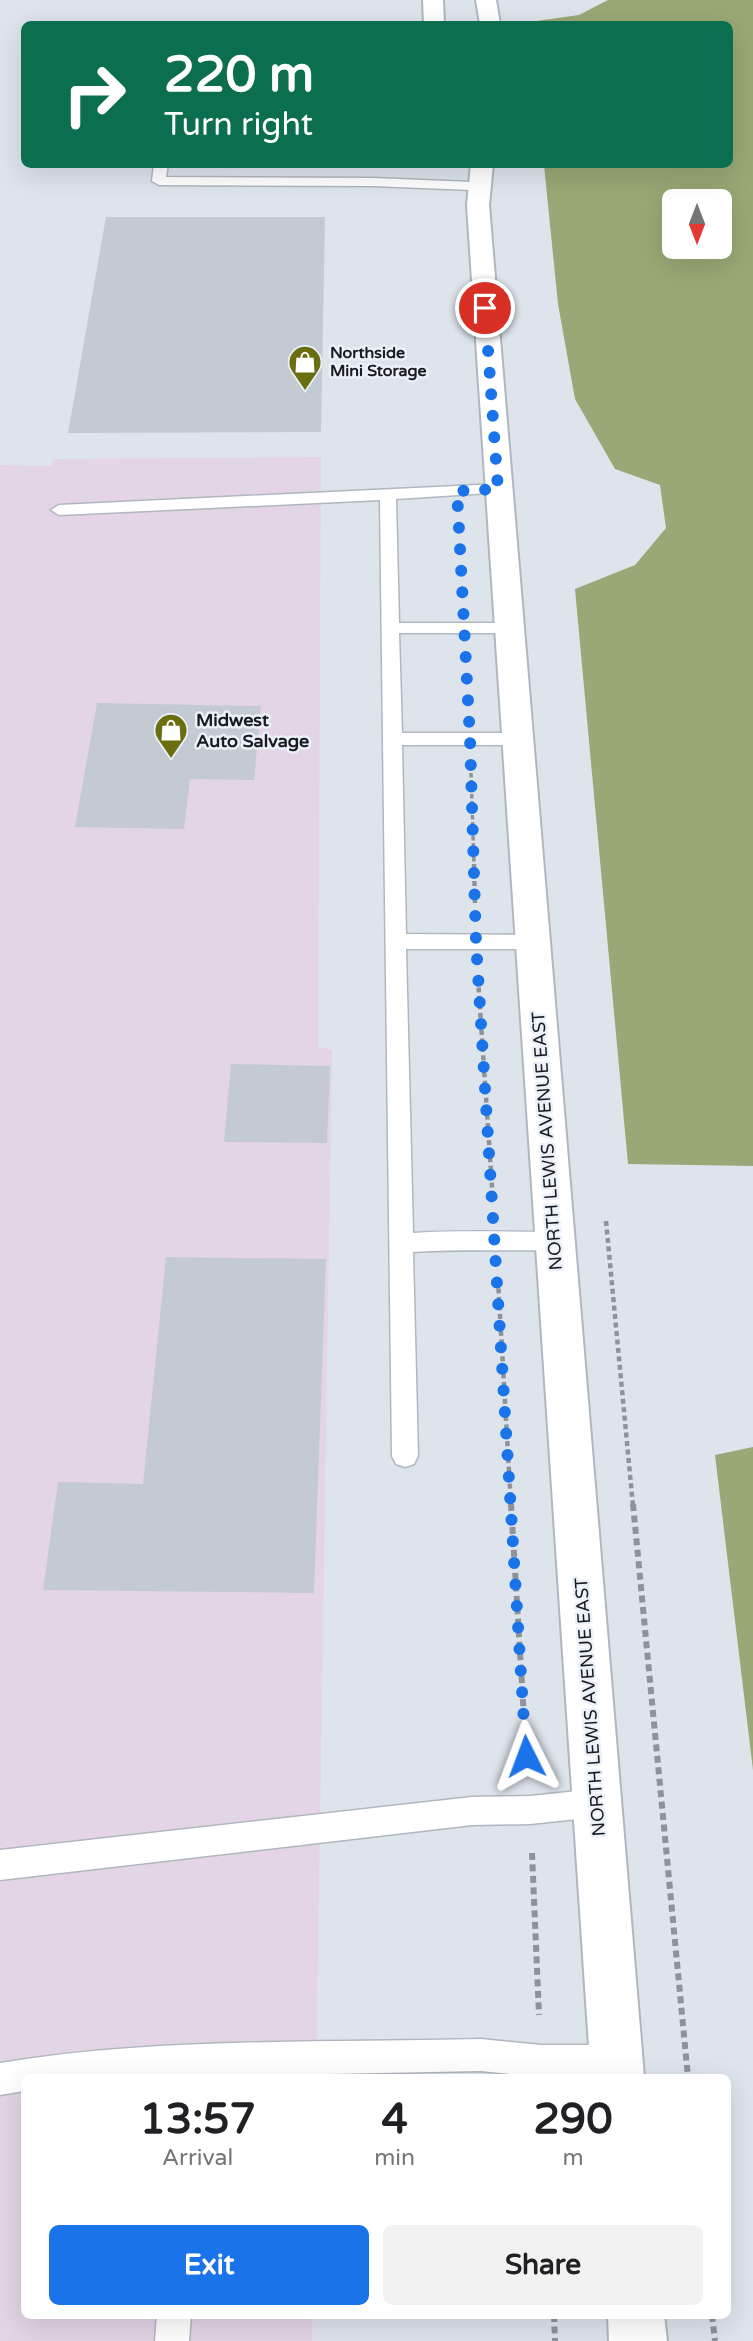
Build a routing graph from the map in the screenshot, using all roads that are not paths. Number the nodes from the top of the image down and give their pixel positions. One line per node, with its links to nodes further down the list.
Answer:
1 (433, 0): 3 (main road)
2 (486, 0): 4 (main road)
3 (434, 21)
4 (490, 21)
5 (161, 168): 7 (lane)
6 (480, 168): 7 (main road, NORTH LEWIS AVENUE EAST)
7 (472, 185): 8 (main road, NORTH LEWIS AVENUE EAST)
8 (498, 489): 9 (lane); 12 (main road, NORTH LEWIS AVENUE EAST)
9 (388, 494): 10 (lane); 11 (lane)
10 (59, 510)
11 (392, 628): 12 (lane); 13 (lane)
12 (509, 628): 14 (main road, NORTH LEWIS AVENUE EAST)
13 (393, 739): 14 (lane); 15 (lane)
14 (517, 739): 16 (main road, NORTH LEWIS AVENUE EAST)
15 (397, 942): 16 (lane); 18 (lane)
16 (532, 942): 17 (main road, NORTH LEWIS AVENUE EAST)
17 (555, 1241): 18 (lane); 20 (main road, NORTH LEWIS AVENUE EAST)
18 (401, 1243): 19 (lane)
19 (405, 1456)
20 (597, 1803): 21 (lane); 23 (main road, NORTH LEWIS AVENUE EAST)
21 (0, 1866)
22 (189, 2069): 23 (lane); 24 (lane)
23 (618, 2069)
24 (26, 2074)
25 (21, 2075): 26 (lane)
26 (0, 2079)
27 (174, 2319): 29 (lane)
28 (636, 2319): 30 (main road)
29 (172, 2341)
30 (638, 2341)

